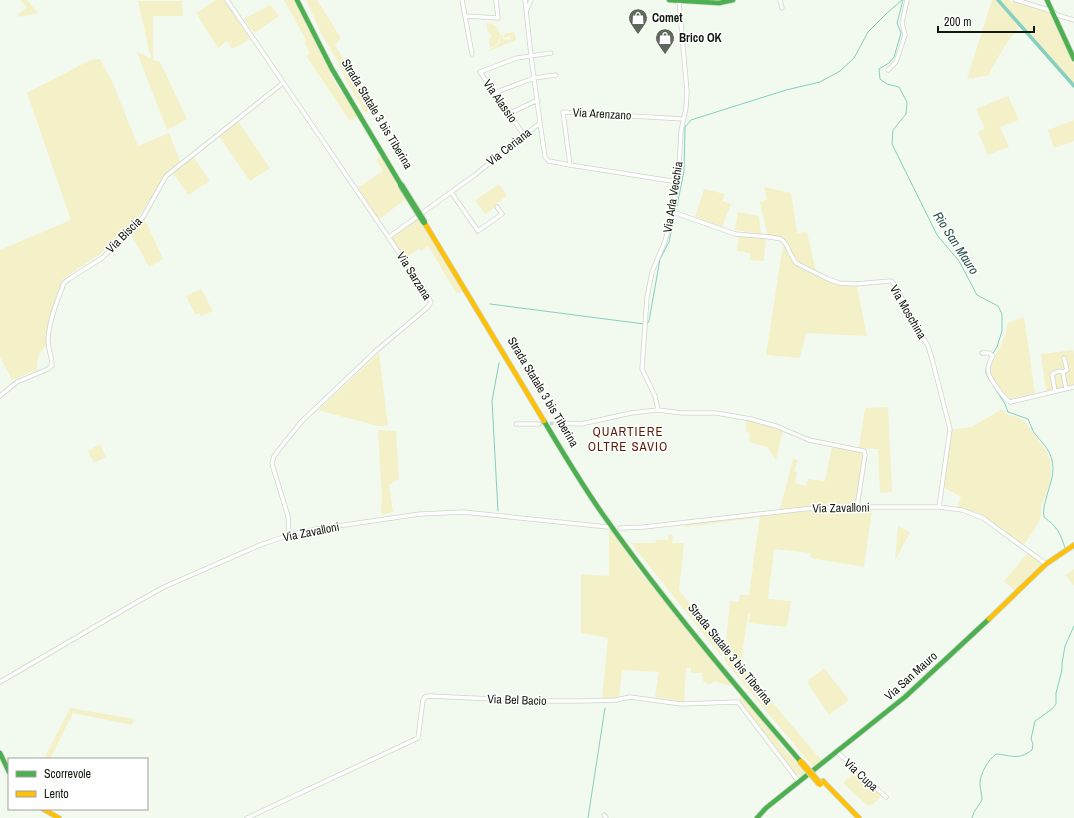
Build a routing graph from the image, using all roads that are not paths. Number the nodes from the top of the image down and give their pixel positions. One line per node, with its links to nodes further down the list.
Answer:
1 (227, 0): 27 (street, Via Sarzana)
2 (297, 0): 36 (main road, Strada Statale 3 bis Tiberina)
3 (301, 0): 36 (main road, Strada Statale 3 bis Tiberina)
4 (462, 0): 18 (street)
5 (526, 0): 17 (street, Via Ceriana)
6 (531, 0): 17 (street, Via Ceriana)
7 (669, 0): 13 (main road)
8 (733, 0): 13 (main road)
9 (780, 0): 15 (street)
10 (907, 0): 24 (street)
11 (1016, 0): 16 (street)
12 (496, 1): 18 (street)
13 (679, 1): 31 (street, Via Arla Vecchia)
14 (1048, 1): 16 (main road)
15 (782, 8)
16 (1052, 11): 19 (street); 23 (main road)
17 (526, 12): 22 (street, Via Ceriana)
18 (465, 16): 21 (street)
19 (1074, 20)
20 (551, 53): 22 (street)
21 (472, 54)
22 (531, 56): 26 (street, Via Ceriana); 28 (street, Via Alassio)
23 (1074, 59)
24 (888, 70)
25 (556, 75): 26 (street)
26 (534, 78): 28 (street); 29 (street, Via Ceriana)
27 (283, 83): 40 (street, Via Sarzana); 47 (street, Via Biscia)
28 (494, 93): 30 (street, Via Alassio)
29 (538, 100): 30 (street); 32 (street, Via Ceriana)
30 (508, 114): 33 (street, Via Alassio)
31 (684, 119): 34 (street, Via Arenzano); 35 (street, Via Arla Vecchia)
32 (540, 123): 33 (street, Via Ceriana); 34 (street)
33 (524, 135): 37 (street, Via Ceriana)
34 (570, 165): 35 (street)
35 (678, 182): 39 (street, Via Arla Vecchia)
36 (403, 184): 64 (main road, Strada Statale 3 bis Tiberina, bridge)
37 (451, 192): 38 (street); 40 (street, Via Ceriana)
38 (497, 207)
39 (675, 213): 48 (street, Via Arla Vecchia); 53 (street, Via Moschina)
40 (389, 237): 56 (street, Via Sarzana)
41 (982, 353): 46 (street)
42 (1064, 358): 43 (street)
43 (1063, 372): 45 (street); 46 (street)
44 (1074, 387): 45 (street)
45 (1066, 389): 46 (street)
46 (1055, 391)
47 (0, 396)
48 (658, 410): 49 (street); 52 (street)
49 (559, 423)
50 (516, 424): 51 (street)
51 (539, 424)
52 (857, 507): 53 (street, Via Zavalloni); 55 (street, Via Zavalloni)
53 (939, 507): 58 (street, Via Zavalloni)
54 (608, 527): 56 (street, Via Zavalloni)
55 (620, 528)
56 (289, 535): 59 (street, Via Zavalloni)
57 (1071, 547): 58 (main road, Via San Mauro)
58 (1046, 564): 60 (main road, Via San Mauro)
59 (0, 682)
60 (837, 752): 63 (main road, Via San Mauro); 65 (street, Via Cupa)
61 (0, 753): 62 (main road)
62 (8, 770)
63 (799, 782): 68 (street, Via Bel Bacio); 69 (main road, Via San Mauro)
64 (822, 782): 70 (main road, Strada Statale 3 bis Tiberina); 71 (main road, Strada Statale 3 bis Tiberina)
65 (886, 797)
66 (45, 810): 67 (main road)
67 (58, 818)
68 (247, 818)
69 (757, 818)
70 (853, 818)
71 (859, 818)

